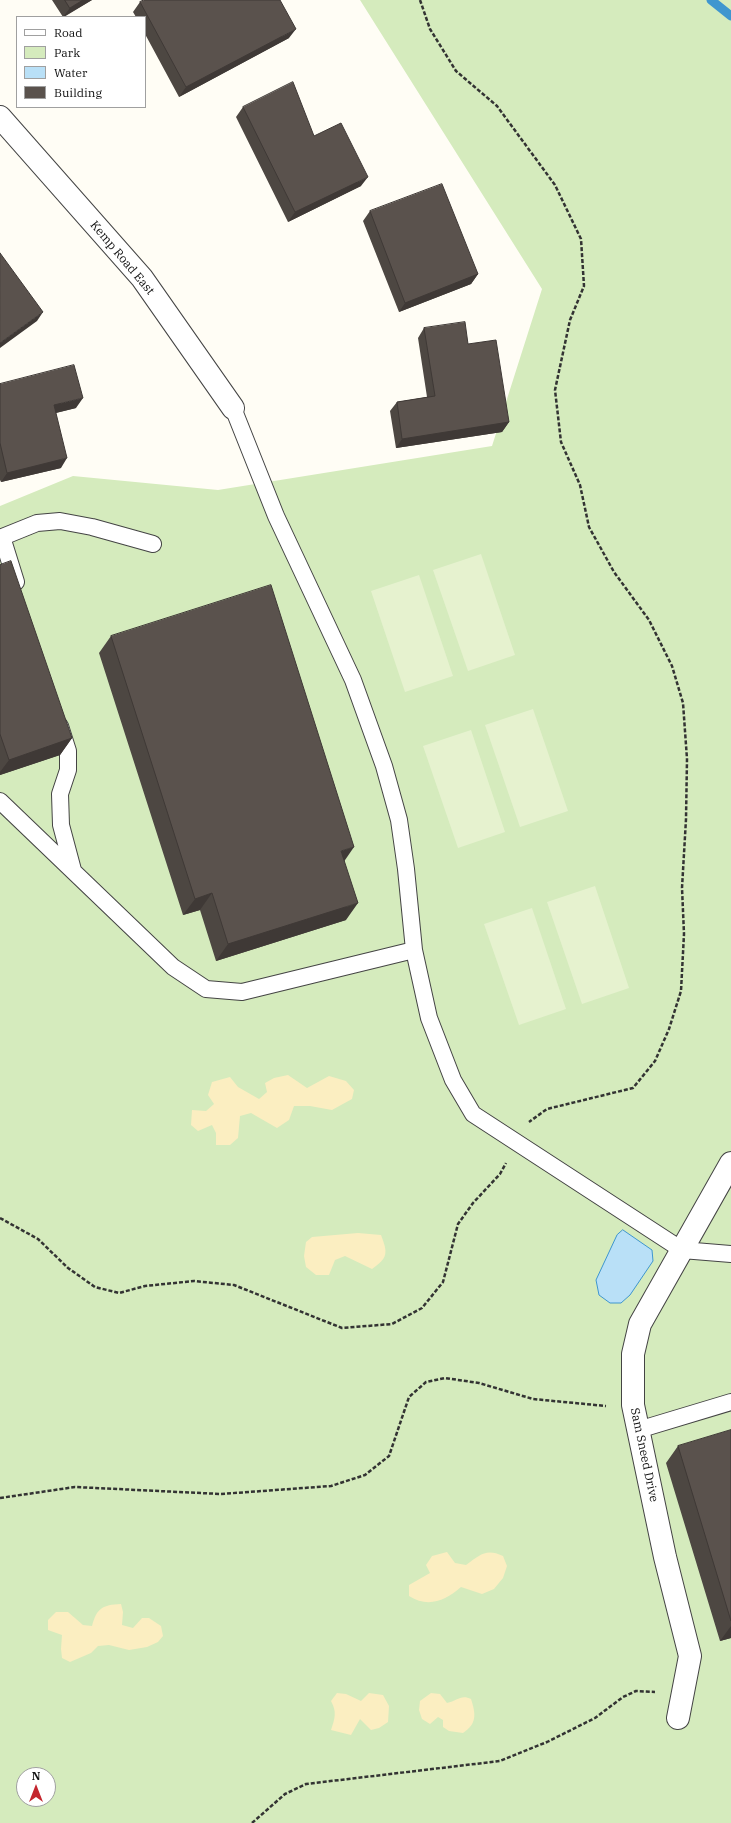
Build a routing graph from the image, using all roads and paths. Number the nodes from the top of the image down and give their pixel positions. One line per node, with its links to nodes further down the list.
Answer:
1 (420, 0): 11 (path)
2 (0, 116): 3 (street, Kemp Road East)
3 (233, 408): 10 (lane)
4 (1, 538): 5 (lane); 6 (lane)
5 (153, 544)
6 (20, 596)
7 (57, 714): 9 (lane)
8 (0, 801): 9 (lane)
9 (73, 870): 10 (lane)
10 (414, 950): 11 (lane)
11 (517, 1142): 13 (path); 14 (lane)
12 (731, 1163): 14 (street, Sam Sneed Drive)
13 (0, 1218)
14 (682, 1250): 15 (lane); 17 (street, Sam Sneed Drive)
15 (731, 1254)
16 (731, 1402): 18 (lane)
17 (633, 1405): 18 (street, Sam Sneed Drive); 19 (path)
18 (638, 1430): 20 (street, Sam Sneed Drive)
19 (0, 1498)
20 (680, 1708): 21 (path)
21 (252, 1823)

